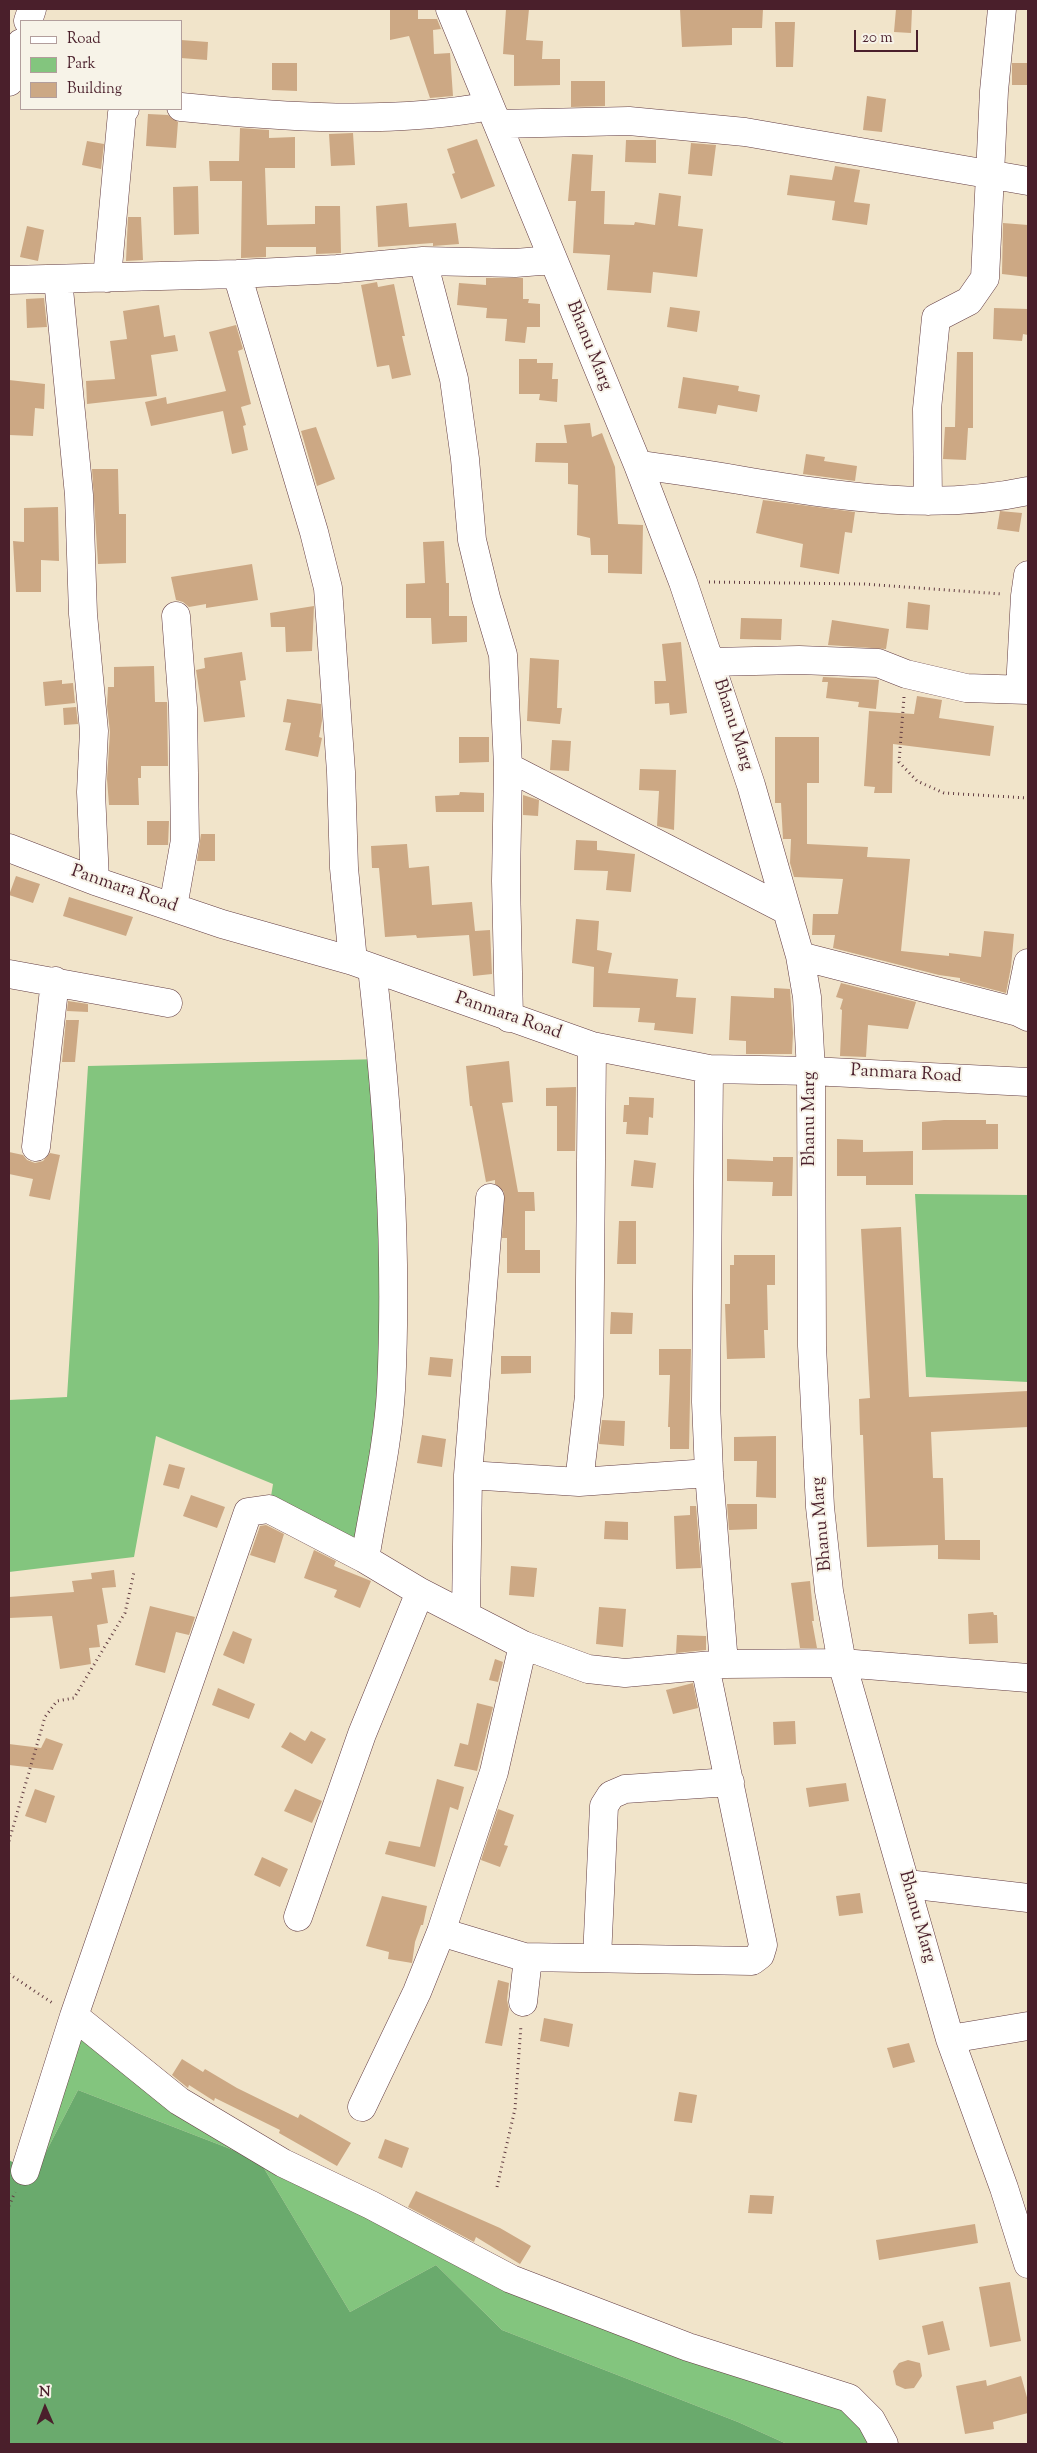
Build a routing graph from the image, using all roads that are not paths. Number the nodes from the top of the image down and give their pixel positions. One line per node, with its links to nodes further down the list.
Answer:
1 (450, 9): 7 (street, Bhanu Marg)
2 (1002, 9): 8 (street)
3 (20, 46): 4 (street)
4 (9, 82)
5 (182, 107): 7 (street)
6 (124, 110): 13 (street)
7 (494, 115): 8 (street); 10 (street, Bhanu Marg)
8 (991, 176): 9 (street); 18 (street)
9 (1028, 181)
10 (553, 260): 11 (street); 16 (street, Bhanu Marg)
11 (423, 262): 12 (street); 23 (street)
12 (237, 274): 13 (street); 29 (street)
13 (107, 278): 14 (street)
14 (58, 279): 15 (street); 25 (street)
15 (9, 280)
16 (638, 465): 18 (street); 21 (street, Bhanu Marg)
17 (1028, 491): 18 (street)
18 (928, 501)
19 (1026, 585): 22 (street)
20 (176, 616): 26 (street)
21 (711, 662): 22 (street); 27 (street, Bhanu Marg)
22 (1024, 690)
23 (508, 767): 27 (street); 35 (street)
24 (9, 848): 25 (street, Panmara Road)
25 (95, 881): 26 (street, Panmara Road)
26 (172, 907): 29 (street, Panmara Road)
27 (786, 910): 28 (street, Bhanu Marg)
28 (800, 956): 34 (street); 38 (street, Bhanu Marg)
29 (362, 964): 35 (street, Panmara Road); 45 (street)
30 (1028, 967): 34 (street)
31 (9, 974): 32 (street)
32 (55, 981): 33 (street); 40 (street)
33 (168, 1003)
34 (1023, 1014)
35 (509, 1018): 36 (street, Panmara Road)
36 (592, 1046): 37 (street, Panmara Road); 44 (street)
37 (709, 1069): 38 (street, Panmara Road); 42 (street)
38 (811, 1070): 39 (street, Panmara Road); 49 (street, Bhanu Marg)
39 (1028, 1082)
40 (36, 1148)
41 (490, 1198): 43 (street)
42 (709, 1472): 44 (street); 50 (street)
43 (468, 1475): 44 (street); 47 (street)
44 (579, 1482)
45 (365, 1559): 46 (street); 60 (street)
46 (420, 1592): 47 (street); 55 (street)
47 (466, 1614): 48 (street)
48 (523, 1644): 50 (street); 56 (street)
49 (842, 1664): 50 (street); 51 (street); 53 (street, Bhanu Marg)
50 (715, 1665): 52 (street)
51 (1028, 1678)
52 (730, 1782): 58 (street); 58 (street)
53 (907, 1884): 54 (street); 62 (street, Bhanu Marg)
54 (1028, 1898)
55 (298, 1917)
56 (441, 1932): 57 (street); 63 (street)
57 (524, 1957): 58 (street); 59 (street)
58 (598, 1958)
59 (523, 2002)
60 (74, 2016): 64 (street); 66 (street)
61 (1028, 2026): 62 (street)
62 (950, 2039): 65 (street, Bhanu Marg)
63 (362, 2107)
64 (25, 2171)
65 (1028, 2264)
66 (884, 2444)

